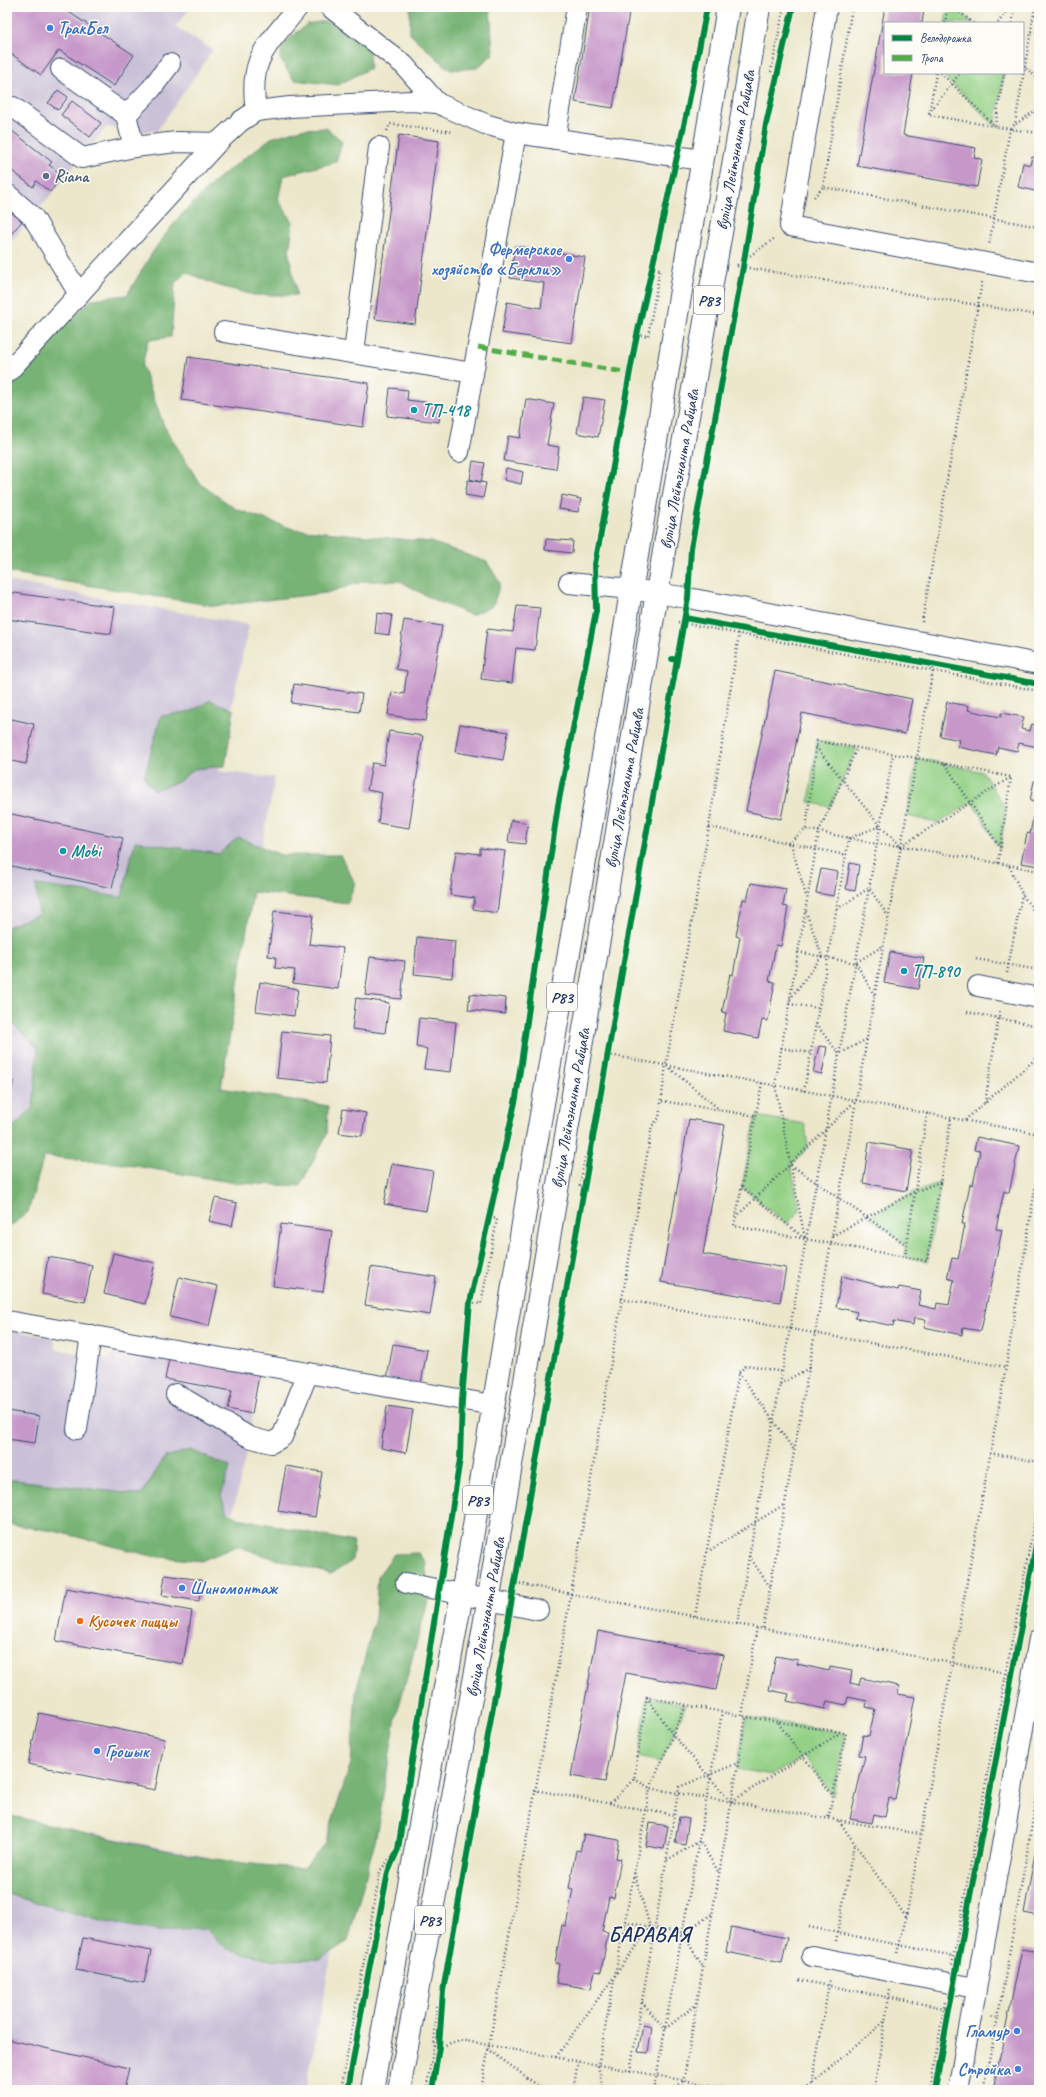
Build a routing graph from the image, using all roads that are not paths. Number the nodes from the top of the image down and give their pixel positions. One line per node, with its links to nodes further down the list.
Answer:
1 (298, 7): 11 (street)
2 (330, 7): 9 (street)
3 (577, 7): 14 (street)
4 (728, 7): 18 (highway, вуліца Лейтэнанта Рабцава / Р83)
5 (759, 7): 29 (highway, вуліца Лейтэнанта Рабцава / Р83)
6 (827, 7): 20 (street)
7 (170, 64): 12 (street)
8 (61, 69): 12 (street)
9 (437, 104): 11 (street); 13 (street)
10 (13, 107): 16 (street)
11 (256, 112): 15 (street)
12 (126, 114): 16 (street)
13 (516, 133): 14 (street); 25 (street)
14 (555, 139): 18 (street)
15 (216, 143): 16 (street); 21 (street)
16 (134, 147)
17 (379, 147): 23 (street)
18 (702, 160): 28 (highway, вуліца Лейтэнанта Рабцава / Р83)
19 (7, 194): 21 (street)
20 (1039, 273)
21 (79, 294): 24 (street)
22 (224, 332): 23 (street)
23 (354, 353): 25 (street)
24 (10, 366)
25 (473, 373): 26 (street)
26 (459, 452)
27 (569, 583): 28 (street)
28 (631, 589): 29 (street); 37 (highway, вуліца Лейтэнанта Рабцава / Р83)
29 (657, 593): 30 (street); 41 (highway, вуліца Лейтэнанта Рабцава / Р83)
30 (1039, 664)
31 (978, 986): 32 (street)
32 (1039, 998)
33 (7, 1321): 34 (street)
34 (91, 1335): 35 (street); 38 (street)
35 (308, 1373): 36 (street); 37 (street)
36 (176, 1394)
37 (493, 1405): 40 (highway, вуліца Лейтэнанта Рабцава / Р83)
38 (77, 1429)
39 (406, 1583): 40 (street)
40 (462, 1595): 41 (street); 46 (highway, вуліца Лейтэнанта Рабцава / Р83)
41 (488, 1599): 42 (street); 47 (highway, вуліца Лейтэнанта Рабцава / Р83)
42 (538, 1610)
43 (1039, 1639): 45 (street)
44 (812, 1956): 45 (street)
45 (975, 1988): 48 (street)
46 (372, 2090)
47 (399, 2090)
48 (958, 2090)

